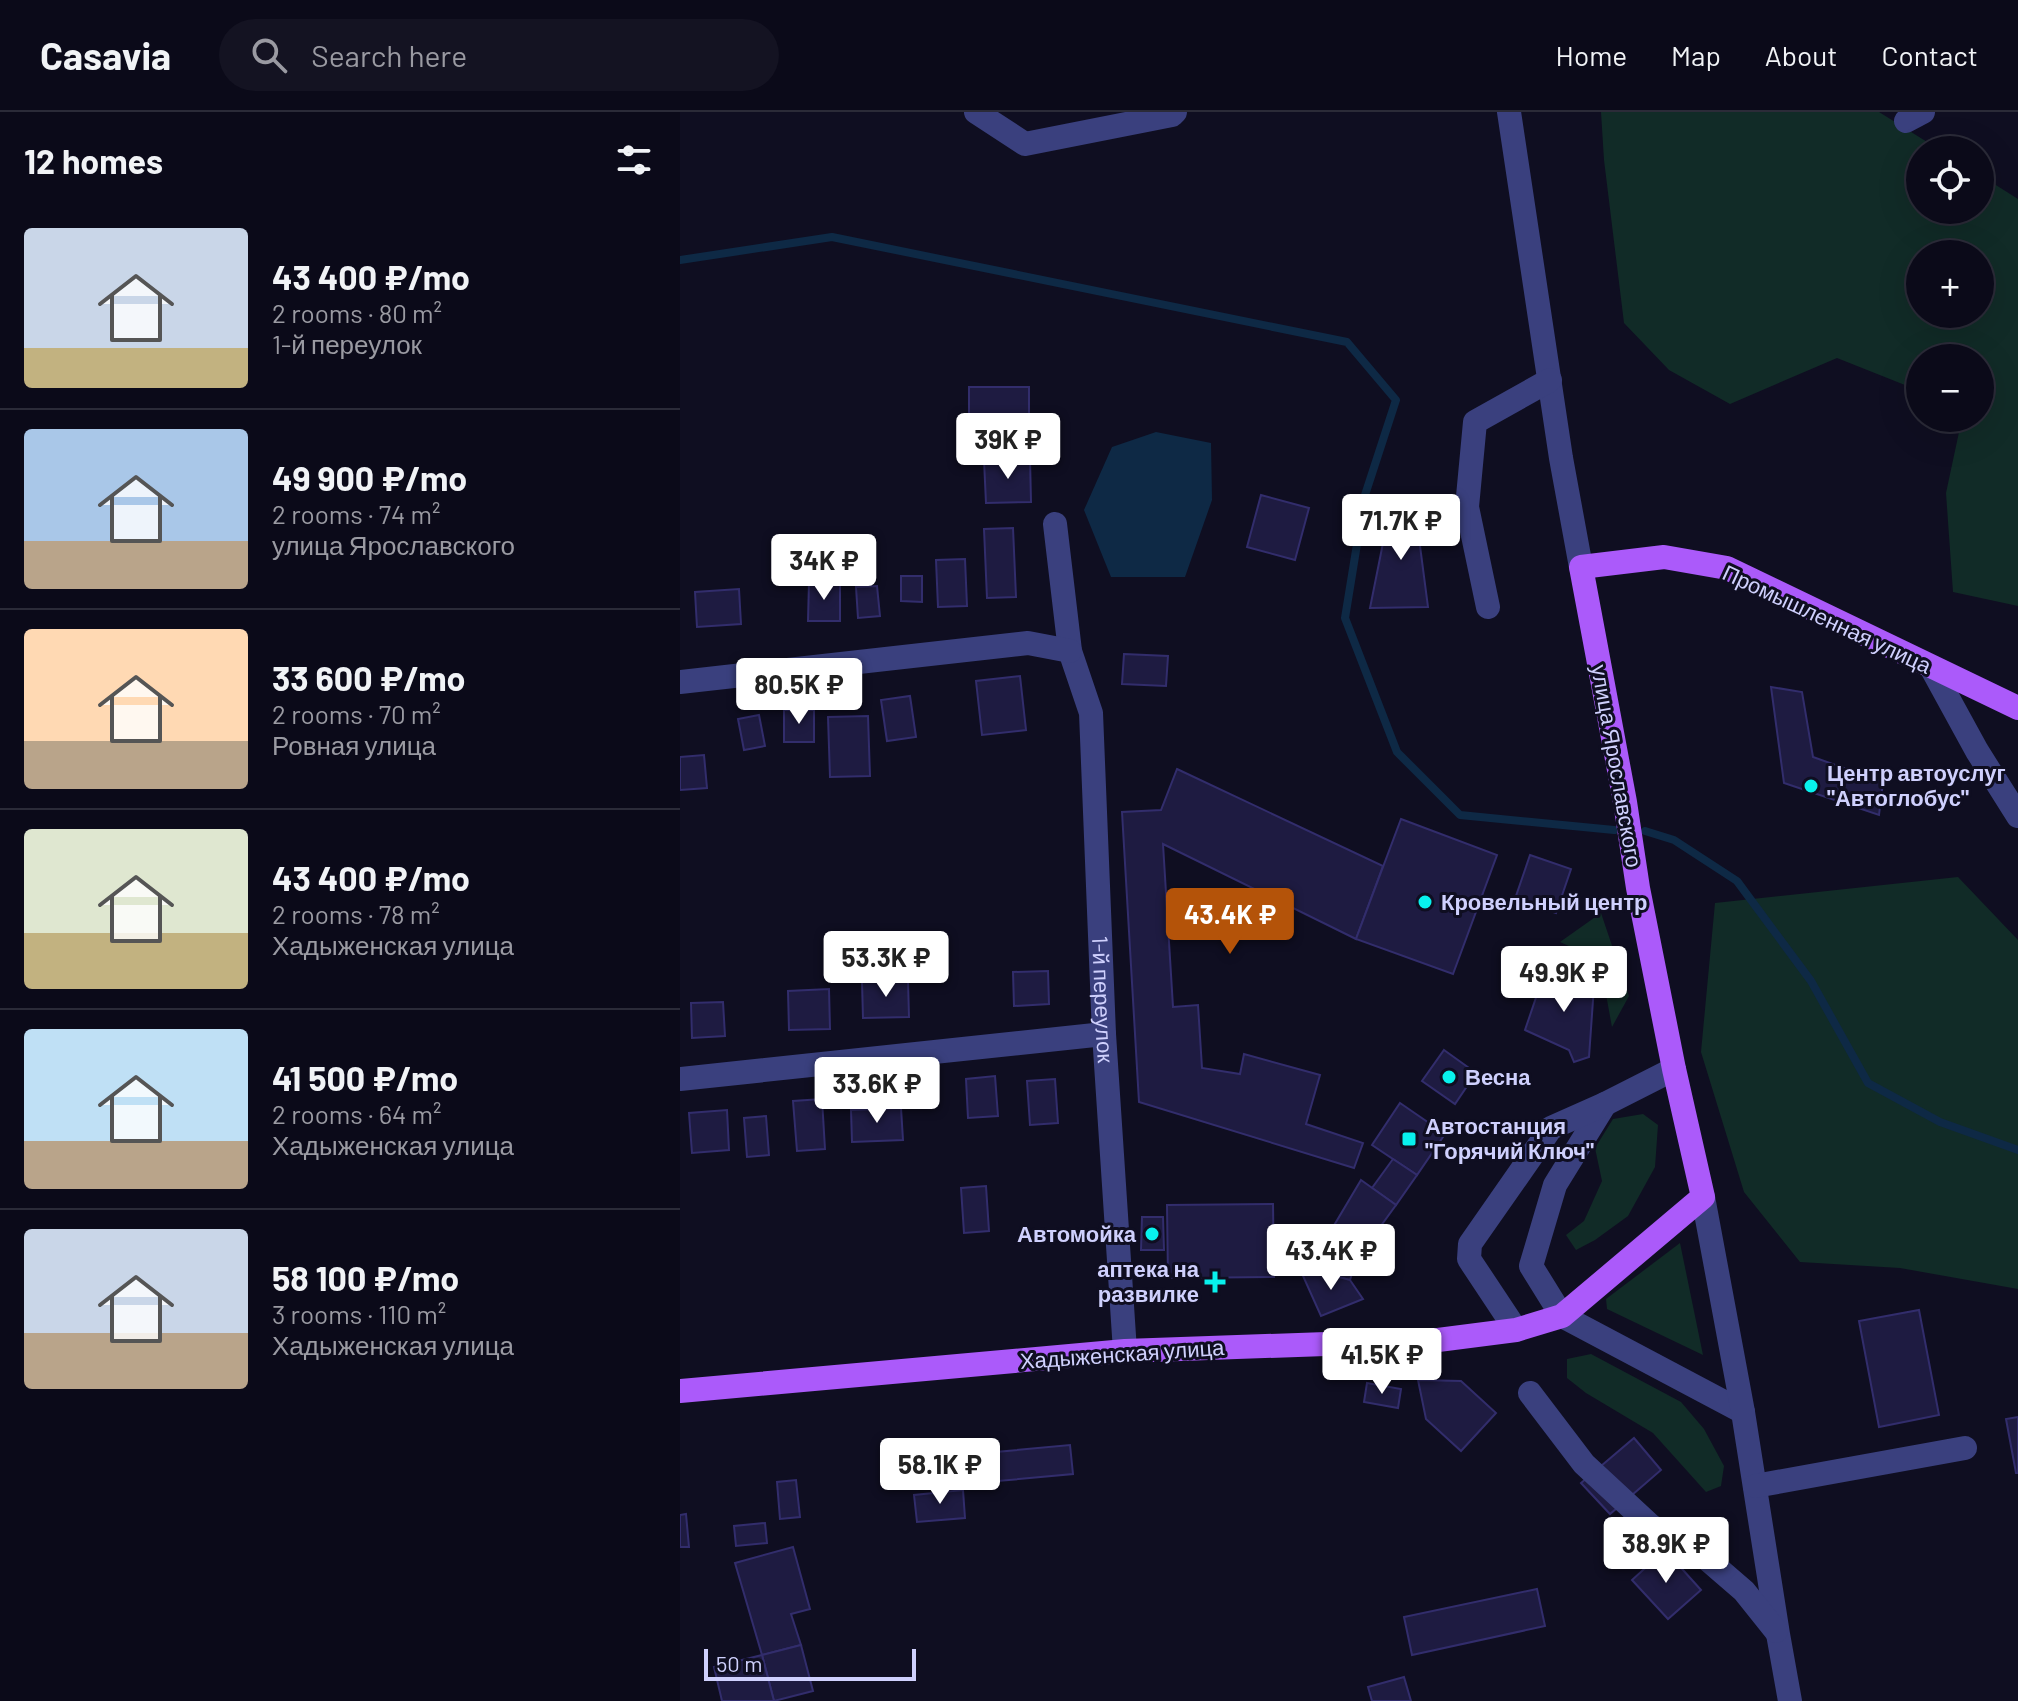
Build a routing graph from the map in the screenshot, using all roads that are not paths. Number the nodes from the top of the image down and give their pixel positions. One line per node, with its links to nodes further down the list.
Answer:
1 (976, 112): 2 (street)
2 (1175, 112)
3 (1509, 112): 4 (street, улица Ярославского)
4 (1550, 380): 6 (street, улица Ярославского); 7 (street)
5 (1055, 524): 8 (street, 1-й переулок)
6 (1581, 567): 9 (main road, Промышленная улица); 14 (main road, улица Ярославского)
7 (1488, 607)
8 (1070, 651): 10 (street); 13 (street, 1-й переулок)
9 (1931, 667): 11 (main road, Промышленная улица); 12 (street)
10 (680, 682)
11 (2018, 708)
12 (2018, 816)
13 (1104, 1034): 15 (street); 20 (street, 1-й переулок)
14 (1674, 1069): 16 (street); 17 (main road, улица Ярославского)
15 (680, 1079)
16 (1605, 1104): 18 (street); 19 (street)
17 (1703, 1197): 18 (main road, Хадыженская улица); 23 (street, улица Ярославского)
18 (1562, 1316): 19 (main road, Хадыженская улица); 23 (street)
19 (1516, 1330): 20 (main road, Хадыженская улица)
20 (1125, 1351): 21 (main road, Хадыженская улица)
21 (680, 1391)
22 (1530, 1393): 26 (street)
23 (1743, 1412): 25 (street, улица Ярославского)
24 (1965, 1448): 25 (street)
25 (1755, 1486): 26 (street, улица Ярославского)
26 (1778, 1634): 27 (street, улица Ярославского)
27 (1790, 1701)

